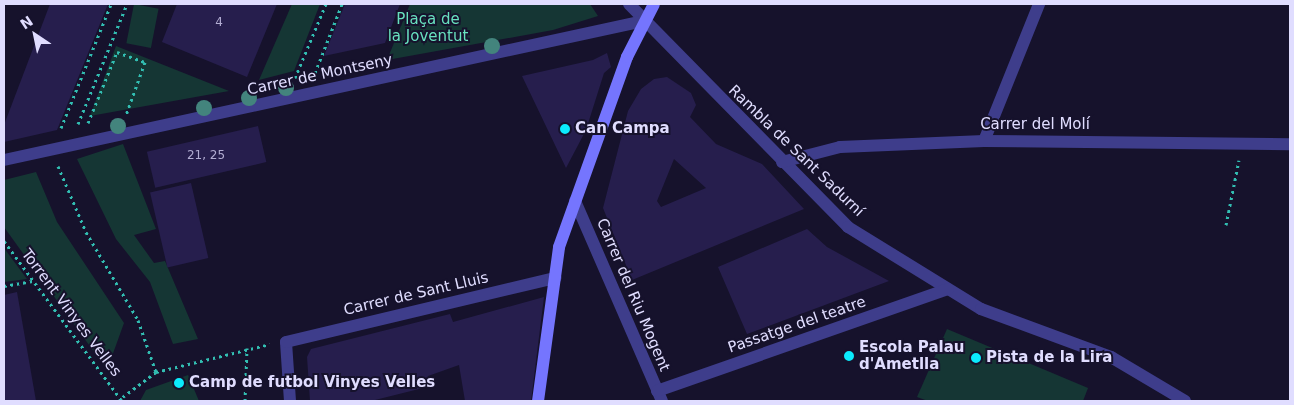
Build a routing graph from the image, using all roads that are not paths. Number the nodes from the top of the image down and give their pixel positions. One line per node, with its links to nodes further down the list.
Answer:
1 (629, 4): 4 (street, Rambla de Sant Sadurní)
2 (654, 4): 4 (street)
3 (1038, 4): 5 (street)
4 (643, 21): 7 (street, Carrer de Montseny); 8 (street, Rambla de Sant Sadurní); 9 (street)
5 (984, 141): 6 (street, Carrer del Molí); 8 (street, Carrer del Molí)
6 (1290, 144)
7 (4, 160)
8 (782, 162): 11 (street, Rambla de Sant Sadurní)
9 (575, 201): 10 (street); 12 (street, Carrer del Riu Mogent)
10 (554, 278): 13 (street, Carrer de Sant Lluis); 14 (street)
11 (948, 289): 12 (street, Passatge del teatre); 15 (street, Rambla de Sant Sadurní)
12 (659, 396)
13 (290, 401)
14 (538, 401)
15 (1185, 401)

